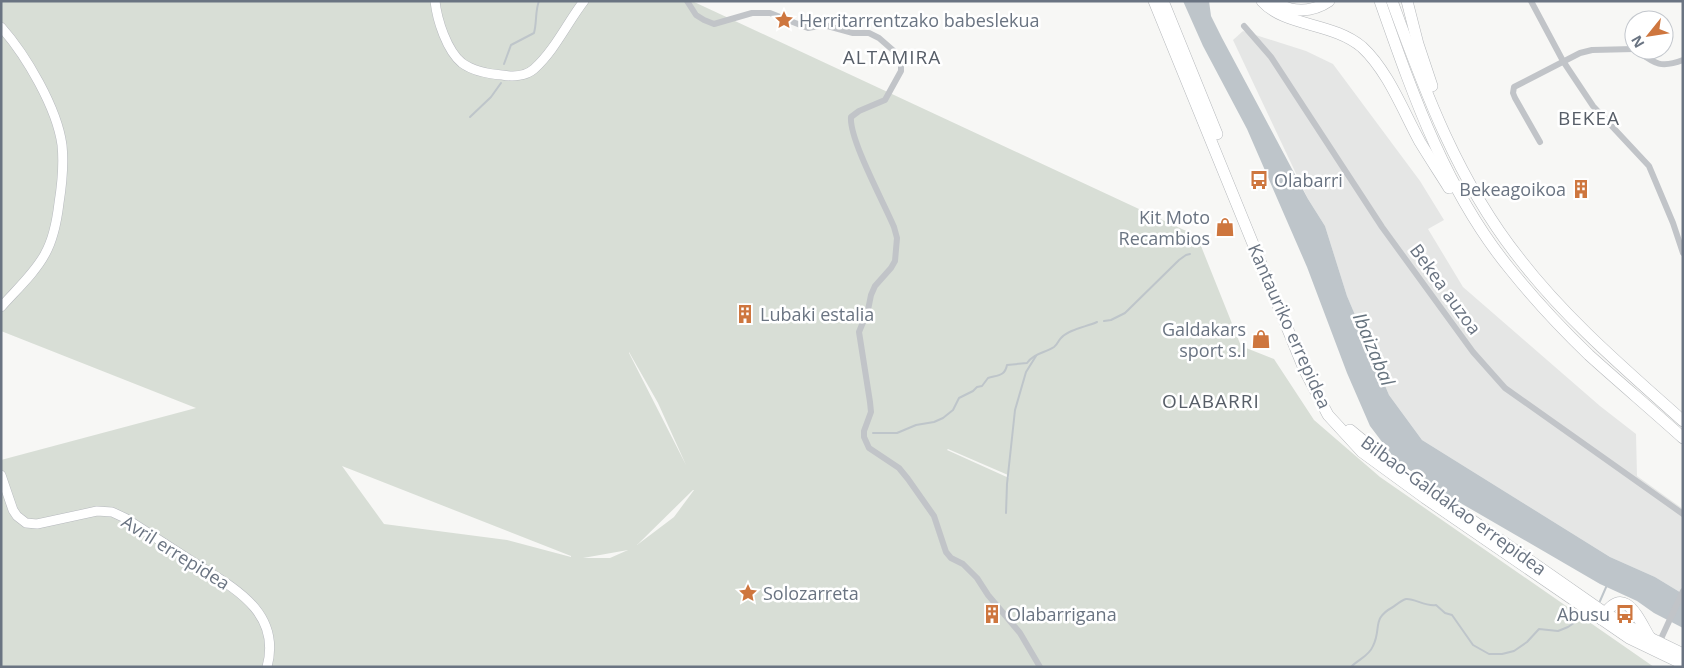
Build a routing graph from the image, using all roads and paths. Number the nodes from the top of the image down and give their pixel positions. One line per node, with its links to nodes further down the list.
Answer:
1 (436, 1): 2 (street)
2 (584, 1)
3 (687, 1): 39 (street)
4 (1147, 1): 21 (highway)
5 (1154, 1): 21 (highway, Kantauriko errepidea)
6 (1163, 1): 22 (highway)
7 (1171, 1): 22 (highway)
8 (1262, 1): 25 (highway)
9 (1274, 1): 10 (highway)
10 (1330, 1)
11 (1380, 1): 25 (highway)
12 (1392, 1): 24 (highway)
13 (1407, 1): 24 (highway)
14 (1531, 1): 20 (street)
15 (1244, 26): 32 (street, Bekea auzoa)
16 (1, 27): 27 (street)
17 (1624, 49): 20 (street)
18 (1650, 60): 19 (street)
19 (1683, 60)
20 (1563, 61): 23 (street); 26 (street)
21 (1180, 67): 34 (highway, Kantauriko errepidea)
22 (1216, 132): 34 (highway, Bilbao-Galdakao errepidea)
23 (1540, 142)
24 (1461, 170): 28 (highway)
25 (1489, 241): 29 (highway)
26 (1683, 253)
27 (1, 307)
28 (1683, 421)
29 (1683, 438)
30 (1, 475): 38 (street, Avril errepidea)
31 (1683, 505): 32 (street, Bekea auzoa)
32 (1682, 515)
33 (1683, 591): 35 (street)
34 (1603, 616): 35 (highway, Kantauriko errepidea); 35 (highway)
35 (1653, 643): 36 (highway); 37 (highway, Kantauriko errepidea); 40 (highway)
36 (1683, 654)
37 (1683, 664)
38 (267, 667)
39 (1040, 667)
40 (1671, 667)

